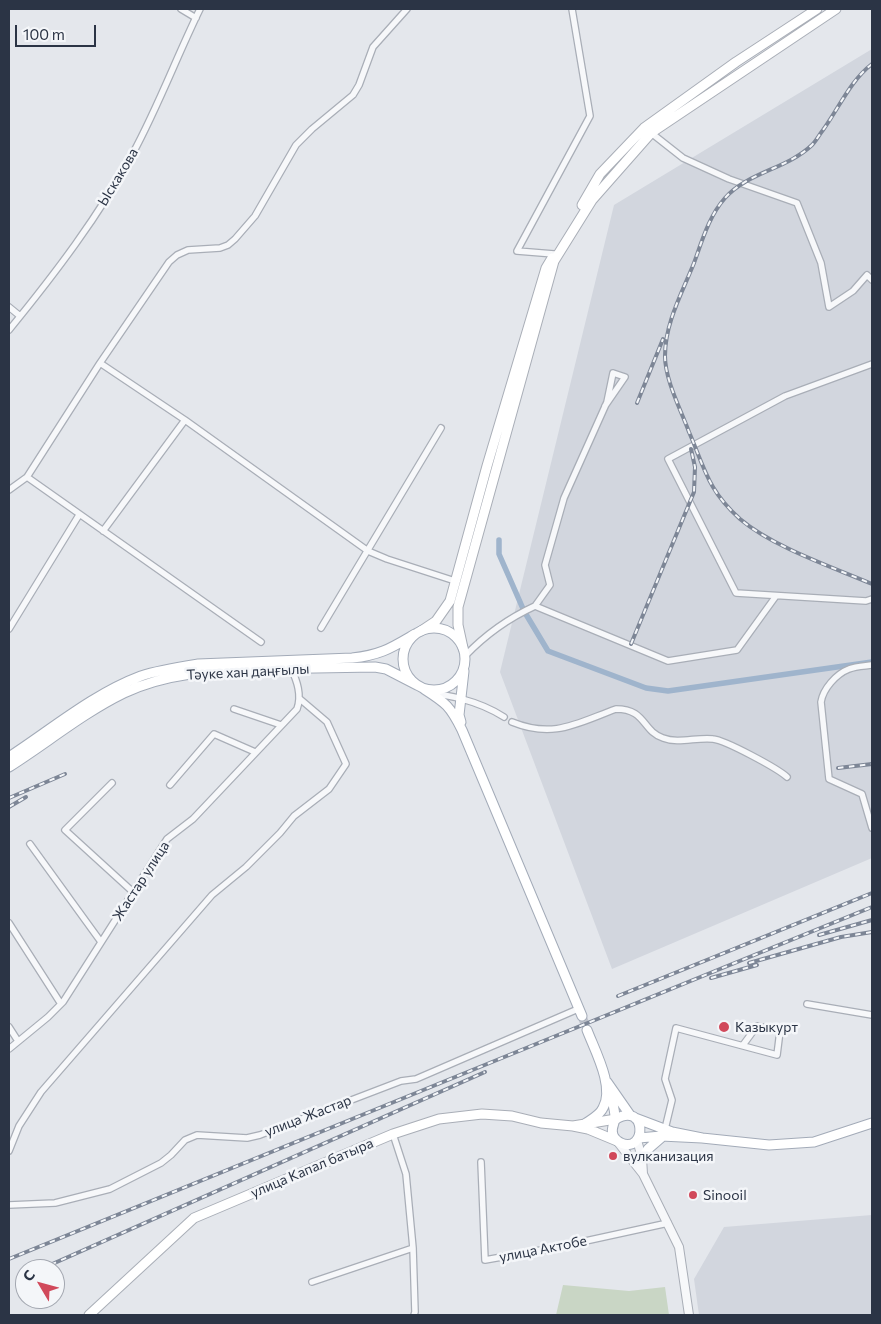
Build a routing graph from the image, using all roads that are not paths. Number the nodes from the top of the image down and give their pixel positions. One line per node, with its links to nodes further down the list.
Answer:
1 (181, 9): 7 (street)
2 (200, 9): 7 (street, Ыскакова)
3 (407, 9): 14 (street)
4 (572, 9): 9 (street)
5 (817, 9): 8 (main road)
6 (836, 9): 8 (main road)
7 (196, 18): 12 (street, Ыскакова)
8 (648, 131): 9 (main road); 10 (street); 32 (main road)
9 (554, 254): 24 (main road)
10 (872, 280)
11 (9, 307): 12 (street)
12 (20, 316): 13 (street, Ыскакова)
13 (9, 330)
14 (100, 363): 17 (street); 19 (street)
15 (872, 364): 25 (street)
16 (605, 406): 16 (street); 27 (street)
17 (185, 420): 22 (street); 23 (street)
18 (441, 428): 23 (street)
19 (27, 477): 20 (street); 21 (street)
20 (9, 490)
21 (79, 514): 22 (street); 29 (street)
22 (103, 531): 31 (street)
23 (368, 551): 24 (street); 28 (street)
24 (455, 581): 30 (main road)
25 (776, 596): 26 (street); 27 (street)
26 (872, 599)
27 (535, 606): 32 (street)
28 (321, 628)
29 (9, 629)
30 (418, 632): 32 (main road); 33 (main road, Тәуке хан даңғылы); 36 (main road)
31 (261, 642)
32 (464, 656): 36 (main road); 37 (main road)
33 (353, 663): 35 (main road, Тәуке хан даңғылы); 36 (main road, Тәуке хан даңғылы); 45 (main road, Тәуке хан даңғылы)
34 (872, 665): 50 (street)
35 (291, 668): 38 (street); 46 (main road, Тәуке хан даңғылы)
36 (424, 688): 37 (street); 43 (main road, Тәуке хан даңғылы)
37 (461, 698): 40 (street); 43 (main road)
38 (300, 699): 42 (street, Жастар улица); 76 (street)
39 (234, 709): 42 (street)
40 (504, 716)
41 (512, 722): 47 (street)
42 (281, 726): 44 (street, Жастар улица)
43 (462, 730): 57 (main road)
44 (255, 752): 49 (street); 52 (street, Жастар улица)
45 (9, 757)
46 (9, 766)
47 (787, 777)
48 (112, 783): 52 (street)
49 (170, 784)
50 (872, 828)
51 (30, 844): 54 (street)
52 (134, 892): 54 (street, Жастар улица)
53 (9, 923): 55 (street)
54 (102, 942): 55 (street, Жастар улица)
55 (61, 1004): 61 (street, Жастар улица)
56 (807, 1004): 58 (street)
57 (580, 1013): 80 (street, улица Жастар)
58 (872, 1014)
59 (9, 1027): 61 (street)
60 (587, 1030): 64 (main road)
61 (18, 1041): 63 (street, Жастар улица)
62 (743, 1045): 62 (street); 72 (street)
63 (9, 1049)
64 (607, 1082): 65 (main road); 67 (main road); 68 (main road)
65 (617, 1097): 66 (main road); 70 (main road)
66 (632, 1116): 67 (main road); 70 (main road); 74 (main road)
67 (616, 1119): 68 (main road, улица Капал батыра); 75 (main road)
68 (586, 1123): 71 (main road, улица Капал батыра)
69 (872, 1123): 72 (main road)
70 (654, 1125): 72 (main road)
71 (573, 1126): 73 (main road, улица Капал батыра); 75 (main road, улица Капал батыра)
72 (664, 1132): 74 (main road); 77 (main road)
73 (393, 1134): 82 (street); 84 (main road, улица Капал батыра)
74 (638, 1139): 75 (main road); 77 (street)
75 (617, 1141): 79 (street)
76 (9, 1151)
77 (642, 1158): 79 (street)
78 (481, 1162): 81 (street, улица Актобе)
79 (644, 1174): 81 (street)
80 (9, 1205)
81 (668, 1223): 86 (street)
82 (413, 1248): 83 (street); 85 (street)
83 (312, 1282)
84 (89, 1315)
85 (414, 1315)
86 (689, 1315)

